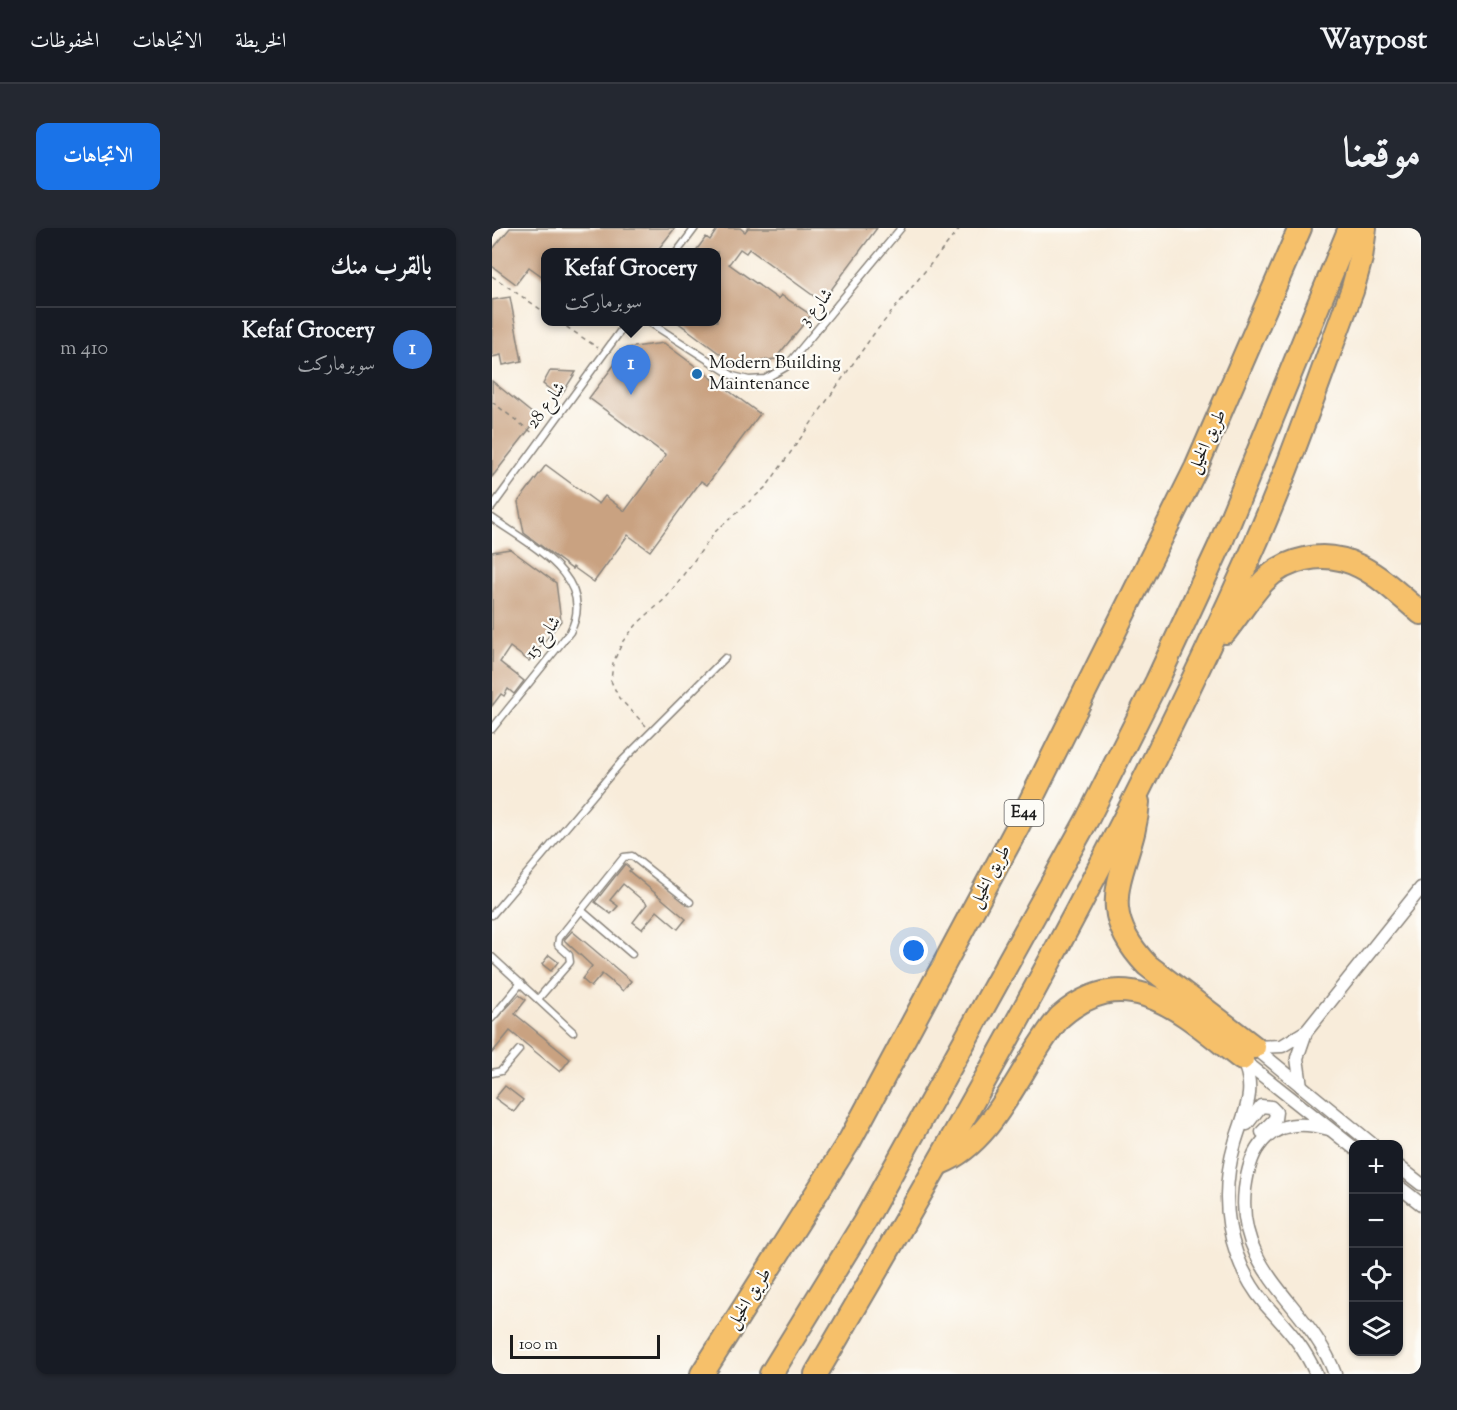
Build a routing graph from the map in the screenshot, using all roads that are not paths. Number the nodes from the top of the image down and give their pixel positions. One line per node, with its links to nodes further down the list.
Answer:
1 (695, 228): 6 (lane)
2 (901, 228): 8 (lane, شارع 3)
3 (1300, 228): 41 (highway, طريق الخيل / E44)
4 (1350, 228): 42 (highway)
5 (1365, 228): 13 (highway)
6 (680, 248)
7 (624, 326): 9 (lane, شارع 28)
8 (657, 326)
9 (492, 507)
10 (492, 518): 14 (lane, شارع 15)
11 (1421, 613): 13 (highway)
12 (725, 658): 19 (lane)
13 (1200, 665): 15 (highway)
14 (492, 729)
15 (1138, 790): 28 (highway); 35 (highway)
16 (1421, 888): 26 (street)
17 (690, 902): 18 (lane)
18 (581, 910): 20 (lane); 23 (lane)
19 (492, 915)
20 (632, 954)
21 (492, 957): 22 (lane)
22 (521, 983): 23 (lane); 24 (lane)
23 (538, 999): 25 (lane)
24 (492, 1018)
25 (573, 1032)
26 (1306, 1032): 28 (street); 30 (street)
27 (519, 1050): 29 (lane)
28 (1248, 1053): 30 (street); 31 (street); 33 (street); 35 (highway)
29 (492, 1073)
30 (1301, 1086): 32 (street)
31 (1329, 1129): 34 (street); 37 (street)
32 (1367, 1140)
33 (1235, 1141): 37 (street); 44 (street)
34 (1349, 1145)
35 (940, 1163): 43 (highway)
36 (1403, 1170): 38 (street)
37 (1249, 1171): 45 (street)
38 (1421, 1184)
39 (1403, 1190): 40 (street)
40 (1421, 1204)
41 (702, 1374)
42 (771, 1374)
43 (816, 1374)
44 (1316, 1374)
45 (1335, 1374)

